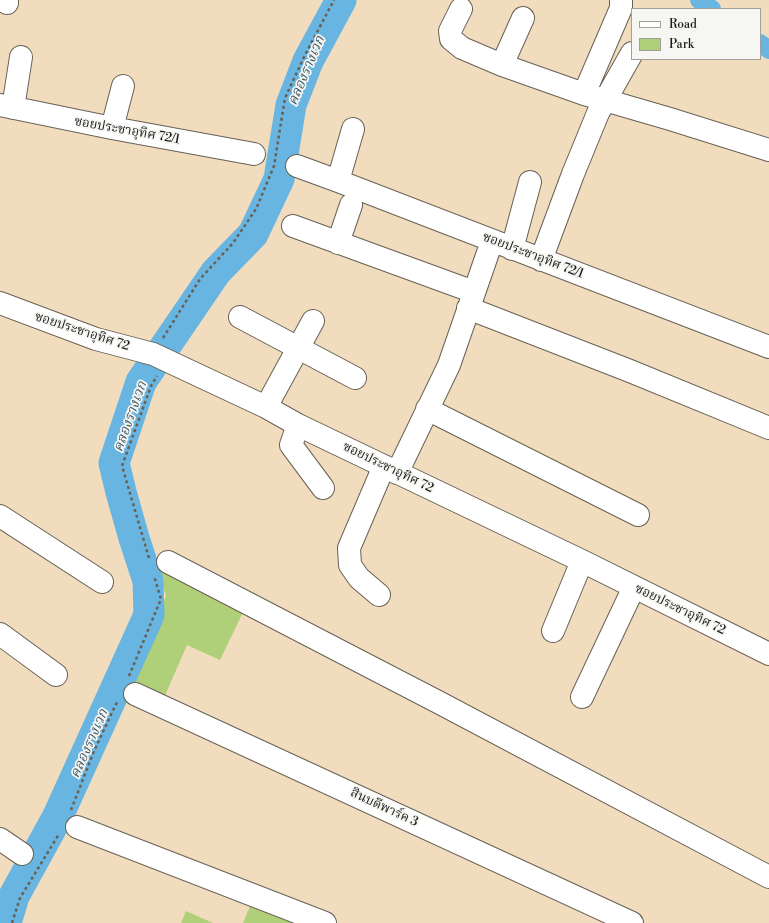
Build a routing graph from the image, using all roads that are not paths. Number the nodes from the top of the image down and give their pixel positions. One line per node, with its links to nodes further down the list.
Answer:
1 (621, 0): 8 (street)
2 (461, 9): 6 (street)
3 (523, 18): 6 (street)
4 (631, 55): 9 (street)
5 (21, 57): 10 (street)
6 (502, 65): 8 (street)
7 (123, 86): 11 (street)
8 (584, 94): 9 (street)
9 (605, 101): 13 (street); 23 (street)
10 (6, 106): 11 (street, ซอยประชาอุทิศ 72/1)
11 (112, 128): 14 (street, ซอยประชาอุทิศ 72/1)
12 (353, 129): 16 (street)
13 (769, 150)
14 (254, 154)
15 (297, 166): 16 (street, ซอยประชาอุทิศ 72/1)
16 (338, 181): 20 (street, ซอยประชาอุทิศ 72/1)
17 (530, 182): 22 (street)
18 (351, 205): 21 (street)
19 (293, 226): 21 (street)
20 (492, 241): 22 (street, ซอยประชาอุทิศ 72/1); 24 (street)
21 (338, 243): 24 (street)
22 (512, 248): 23 (street, ซอยประชาอุทิศ 72/1)
23 (541, 260): 28 (street, ซอยประชาอุทิศ 72/1)
24 (471, 300): 32 (street); 34 (street)
25 (0, 303): 31 (street, ซอยประชาอุทิศ 72)
26 (240, 317): 29 (street)
27 (313, 322): 29 (street)
28 (769, 347)
29 (299, 348): 30 (street); 31 (street)
30 (355, 378)
31 (266, 407): 33 (street, ซอยประชาอุทิศ 72)
32 (427, 409): 35 (street); 37 (street)
33 (298, 425): 35 (street, ซอยประชาอุทิศ 72); 36 (street)
34 (769, 428)
35 (390, 469): 39 (street, ซอยประชาอุทิศ 72); 43 (street)
36 (323, 488)
37 (638, 515)
38 (0, 516): 41 (street)
39 (582, 561): 42 (street, ซอยประชาอุทิศ 72); 44 (street)
40 (157, 565): 53 (street)
41 (102, 582)
42 (634, 587): 46 (street, ซอยประชาอุทิศ 72); 49 (street)
43 (379, 595)
44 (553, 631)
45 (0, 634): 47 (street)
46 (769, 654)
47 (56, 675)
48 (127, 690): 55 (street, สินบดีพาร์ค 3)
49 (582, 696)
50 (69, 825): 54 (street)
51 (0, 839): 52 (street)
52 (22, 854)
53 (769, 877)
54 (325, 923)
55 (632, 923)

